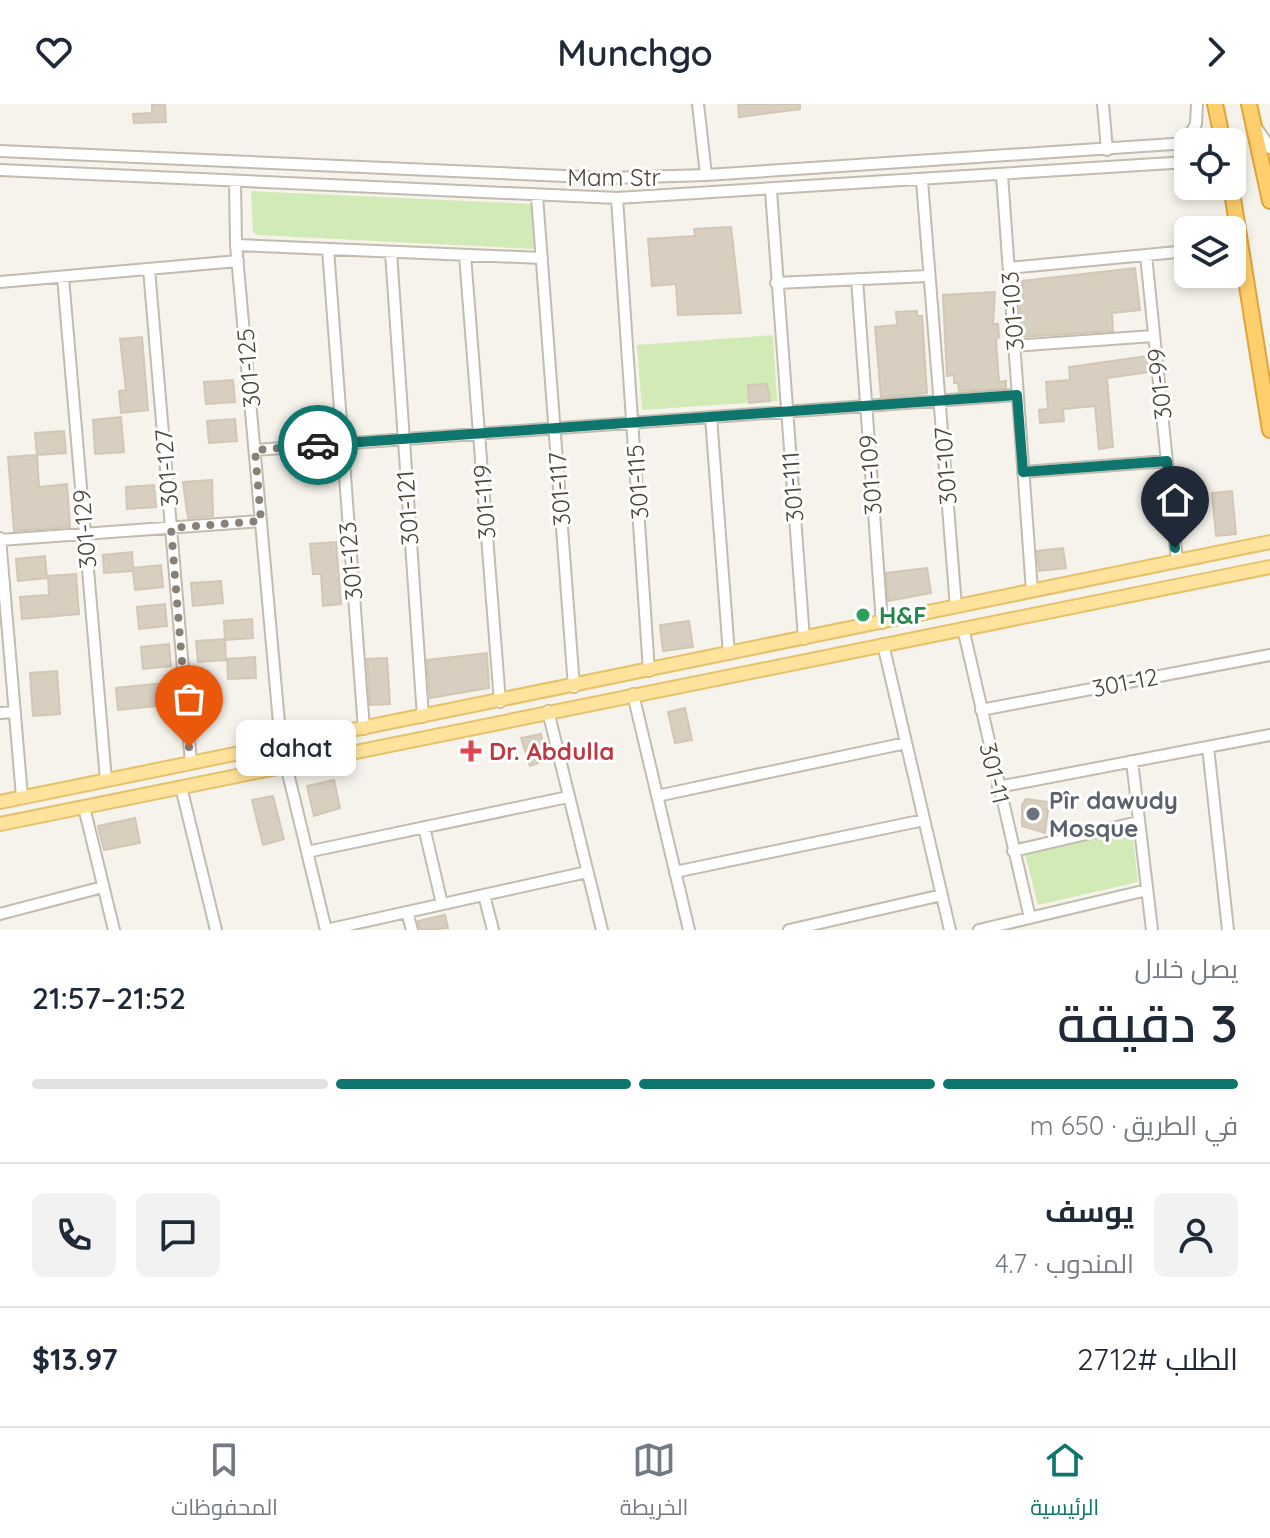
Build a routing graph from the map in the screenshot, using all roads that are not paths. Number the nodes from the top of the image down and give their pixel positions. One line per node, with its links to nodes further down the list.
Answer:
1 (698, 104): 16 (street)
2 (1103, 104): 11 (street)
3 (1197, 104): 7 (street, Mam Str)
4 (1215, 104): 8 (highway)
5 (1249, 104): 6 (highway)
6 (1252, 120): 10 (street); 24 (highway)
7 (1194, 128)
8 (1220, 128)
9 (1174, 145): 11 (street, Mam Str)
10 (1270, 148)
11 (1107, 150): 16 (street, Mam Str)
12 (0, 151): 15 (street, Mam Str)
13 (1174, 163): 17 (street, Mam Str)
14 (0, 170): 18 (street, Mam Str)
15 (454, 173): 16 (street, Mam Str); 21 (street)
16 (706, 175)
17 (1002, 175): 19 (street, Mam Str); 33 (street, 301-103)
18 (235, 181): 21 (street, Mam Str); 25 (street, 301-125)
19 (922, 181): 20 (street, Mam Str); 35 (street, 301-107)
20 (771, 191): 23 (street, Mam Str); 39 (street, 301-111)
21 (454, 192): 22 (street, Mam Str)
22 (537, 196): 23 (street, Mam Str); 31 (street, 301-117)
23 (617, 198): 48 (street, 301-115)
24 (1270, 201)
25 (236, 245): 26 (street); 32 (street, 301-125)
26 (328, 249): 27 (street); 53 (street, 301-123)
27 (391, 252): 29 (street); 52 (street, 301-121)
28 (1174, 252): 30 (street)
29 (465, 255): 31 (street); 51 (street, 301-119)
30 (1146, 255): 33 (street); 41 (street, 301-99)
31 (542, 258): 49 (street, 301-117)
32 (238, 261): 34 (street); 54 (street, 301-125)
33 (1009, 268): 42 (street, 301-103)
34 (149, 269): 36 (street); 58 (street, 301-127)
35 (928, 276): 37 (street); 44 (street, 301-107)
36 (63, 277): 38 (street); 59 (street, 301-129)
37 (857, 279): 39 (street); 45 (street, 301-109)
38 (0, 282)
39 (776, 283): 46 (street, 301-111)
40 (1244, 288): 50 (highway)
41 (1154, 336): 42 (street); 55 (street, 301-99)
42 (1014, 346): 43 (street, 301-103)
43 (1017, 395): 44 (street); 56 (street, 301-103)
44 (940, 400): 45 (street); 67 (street, 301-107)
45 (865, 406): 46 (street); 68 (street, 301-109)
46 (786, 412): 47 (street); 71 (street, 301-111)
47 (711, 417): 48 (street); 73 (street)
48 (633, 423): 49 (street); 75 (street, 301-115)
49 (555, 428): 51 (street); 76 (street, 301-117)
50 (1270, 430)
51 (479, 434): 52 (street); 78 (street, 301-119)
52 (402, 439): 53 (street); 83 (street, 301-121)
53 (341, 444): 54 (street); 85 (street, 301-123)
54 (255, 450): 57 (street, 301-125)
55 (1167, 461): 56 (street); 63 (street, 301-99)
56 (1023, 472): 66 (street, 301-103)
57 (261, 521): 58 (street); 89 (street, 301-125)
58 (171, 528): 59 (street); 92 (street, 301-127)
59 (84, 534): 60 (street); 94 (street, 301-129)
60 (0, 539): 69 (street)
61 (1270, 542): 62 (main road)
62 (1233, 549): 63 (main road); 65 (main road)
63 (1177, 561): 66 (main road)
64 (1270, 567): 65 (main road)
65 (1237, 573): 70 (main road)
66 (1032, 591): 67 (main road)
67 (956, 607): 68 (main road)
68 (882, 623): 71 (main road)
69 (4, 628): 81 (street)
70 (963, 628): 72 (main road); 79 (street, 301-11)
71 (804, 639): 73 (main road)
72 (883, 644): 77 (main road); 88 (street)
73 (729, 654): 75 (main road)
74 (1270, 655): 79 (street, 301-12)
75 (649, 671): 76 (main road)
76 (574, 687): 78 (main road)
77 (633, 694): 80 (main road); 97 (street)
78 (500, 702): 83 (main road)
79 (981, 710): 96 (street, 301-11)
80 (548, 711): 87 (main road); 99 (street)
81 (15, 712): 82 (street); 98 (street)
82 (0, 713)
83 (423, 717): 84 (main road)
84 (395, 722): 85 (main road); 87 (main road)
85 (364, 729): 89 (main road)
86 (1270, 735): 90 (street)
87 (399, 742): 93 (main road)
88 (906, 743): 97 (street); 102 (street)
89 (281, 745): 92 (main road)
90 (1208, 747): 91 (street); 129 (street)
91 (1132, 761): 96 (street); 103 (street)
92 (191, 763): 94 (main road)
93 (286, 765): 95 (main road); 107 (street)
94 (106, 780): 98 (main road)
95 (181, 787): 101 (main road); 119 (street)
96 (998, 787): 106 (street, 301-11)
97 (657, 796): 109 (street)
98 (22, 797): 100 (main road)
99 (568, 797): 105 (street); 108 (street)
100 (0, 802)
101 (84, 807): 104 (main road); 110 (street)
102 (924, 820): 109 (street); 113 (street)
103 (1138, 822): 106 (street); 111 (street)
104 (0, 824)
105 (424, 827): 107 (street); 114 (street)
106 (1013, 851): 117 (street, 301-11)
107 (307, 852): 120 (street)
108 (587, 872): 112 (street); 123 (street)
109 (675, 872): 124 (street)
110 (103, 887): 116 (street); 118 (street)
111 (1147, 890): 117 (street); 128 (street)
112 (484, 895): 114 (street); 122 (street)
113 (942, 895): 125 (street); 126 (street)
114 (442, 904): 115 (street)
115 (407, 912): 120 (street); 121 (street)
116 (0, 914)
117 (1030, 918): 127 (street)
118 (114, 930)
119 (216, 930)
120 (326, 930)
121 (412, 930)
122 (493, 930)
123 (602, 930)
124 (689, 930)
125 (789, 930)
126 (950, 930)
127 (979, 930)
128 (1152, 930)
129 (1228, 930)

